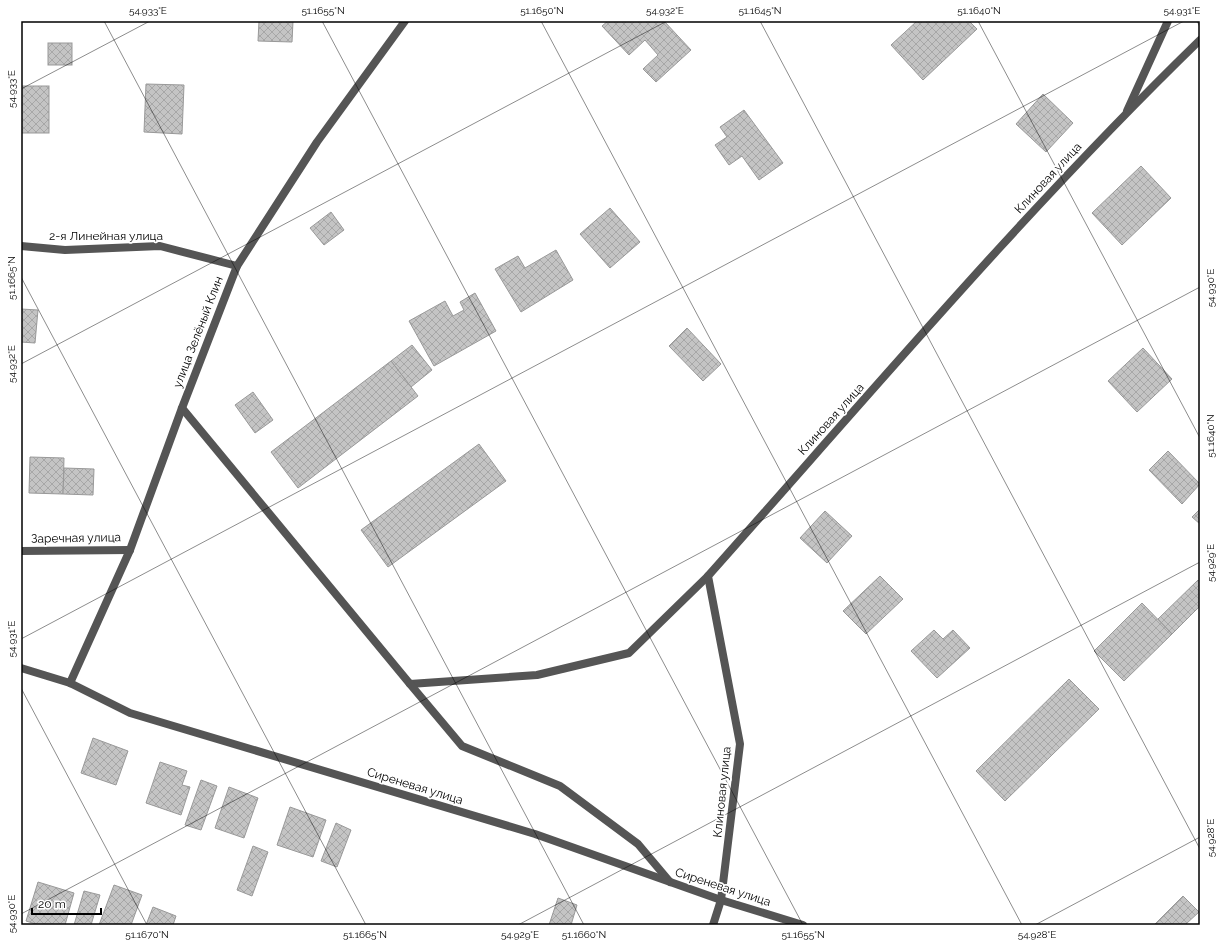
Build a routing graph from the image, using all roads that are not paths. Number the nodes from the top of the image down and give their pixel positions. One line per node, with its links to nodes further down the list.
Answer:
1 (404, 21): 6 (street, улица Зелёный Клин)
2 (1168, 21): 4 (street)
3 (1200, 40): 4 (street, Клиновая улица)
4 (1127, 111): 10 (street, Клиновая улица)
5 (21, 246): 6 (street, 2-я Линейная улица)
6 (237, 266): 7 (street, улица Зелёный Клин)
7 (182, 408): 8 (street, улица Зелёный Клин); 13 (street)
8 (130, 550): 9 (street, Заречная улица); 12 (street, улица Зелёный Клин)
9 (21, 551)
10 (708, 576): 13 (street); 15 (street, Клиновая улица)
11 (21, 668): 12 (street, Сиреневая улица)
12 (70, 683): 14 (street, Сиреневая улица)
13 (410, 684): 14 (street)
14 (670, 882): 15 (street, Сиреневая улица)
15 (721, 900): 16 (street, Клиновая улица); 17 (street, Сиреневая улица)
16 (713, 925)
17 (803, 925)

